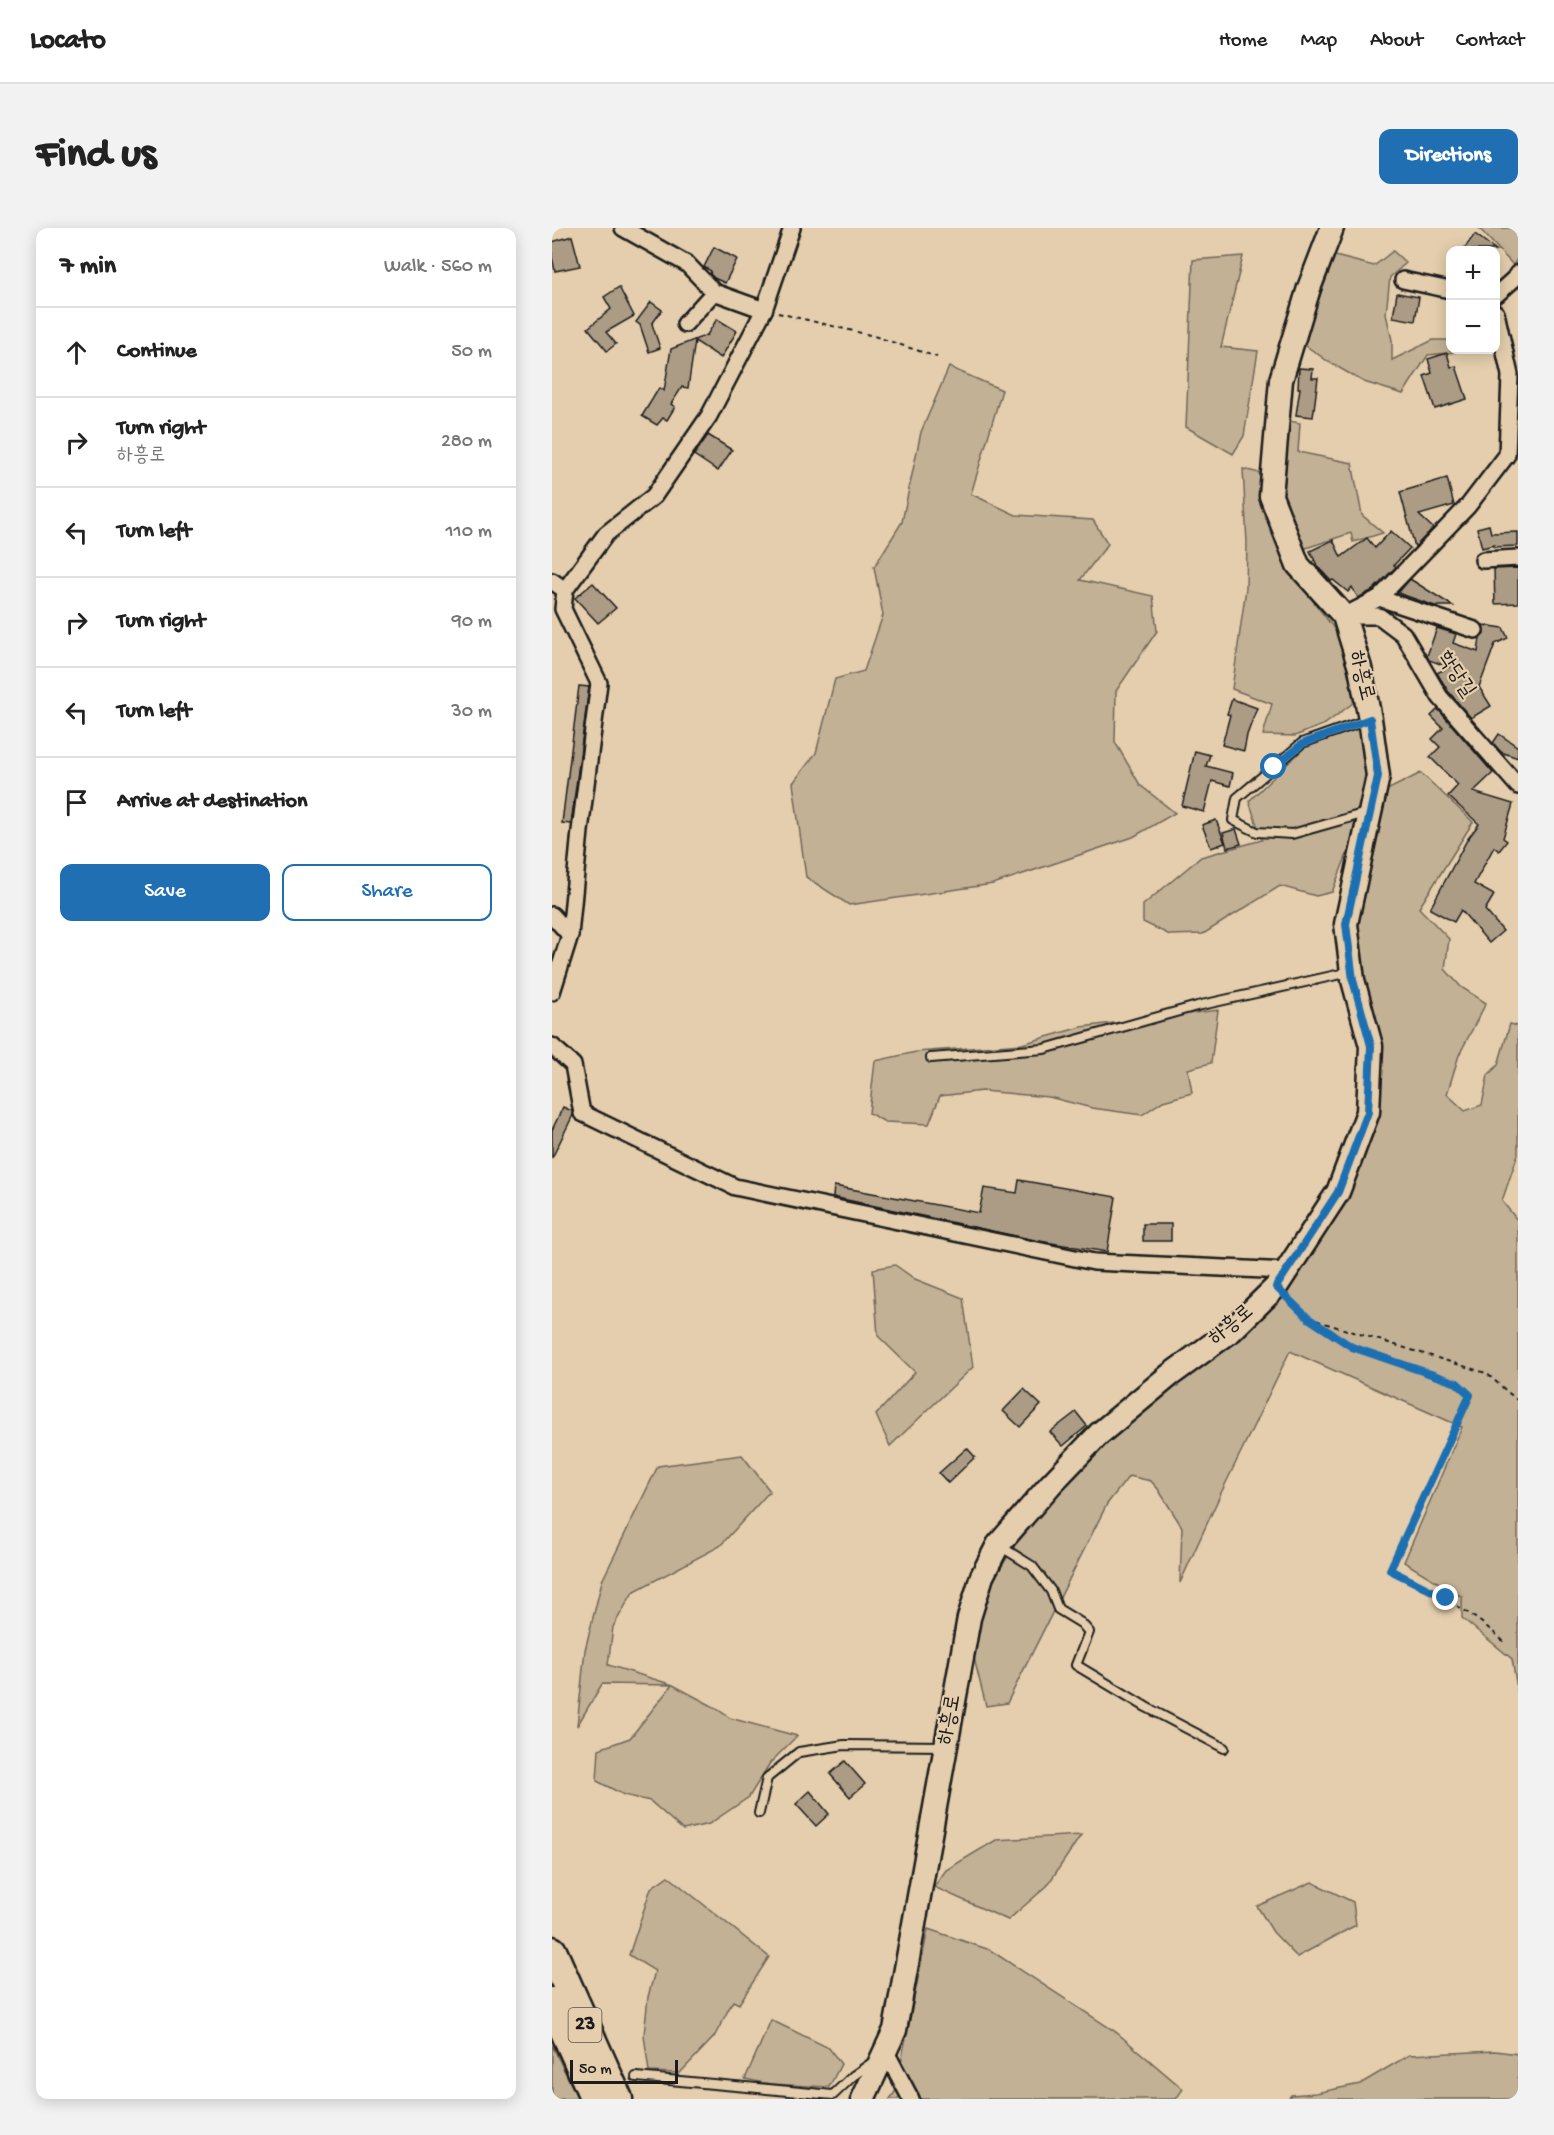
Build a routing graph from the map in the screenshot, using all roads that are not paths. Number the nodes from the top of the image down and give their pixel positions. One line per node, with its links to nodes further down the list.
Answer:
1 (623, 228): 8 (street)
2 (792, 228): 9 (street)
3 (1332, 228): 19 (street, 하흥로)
4 (1518, 273): 7 (street)
5 (1403, 280): 6 (street)
6 (1446, 289)
7 (1500, 291)
8 (714, 292): 9 (street); 10 (street)
9 (764, 309): 16 (street)
10 (685, 324)
11 (1500, 331): 12 (street)
12 (1512, 460): 17 (street)
13 (1518, 558): 14 (street)
14 (1483, 560)
15 (552, 580): 16 (street)
16 (565, 590): 18 (street)
17 (1379, 598): 19 (street); 20 (street)
18 (558, 611): 25 (street)
19 (1344, 616): 21 (street, 하흥로); 22 (street, 학당길)
20 (1475, 630)
21 (1370, 719): 23 (street, 하흥로); 23 (lane)
22 (1518, 786)
23 (1370, 811): 26 (street, 하흥로)
24 (552, 915): 25 (street)
25 (570, 935): 27 (street)
26 (1352, 971): 29 (lane); 30 (street, 하흥로)
27 (552, 992)
28 (552, 1046): 30 (street)
29 (931, 1058)
30 (1282, 1279): 31 (street, 하흥로)
31 (998, 1545): 32 (street, 하흥로); 33 (lane)
32 (946, 1746): 34 (lane); 37 (street, 하흥로)
33 (1224, 1748)
34 (759, 1813)
35 (552, 1951): 40 (highway, 23)
36 (552, 2002): 39 (highway, 23)
37 (886, 2052): 38 (lane); 41 (street, 하흥로); 42 (street)
38 (636, 2077)
39 (596, 2099)
40 (618, 2099)
41 (863, 2099)
42 (911, 2099)

